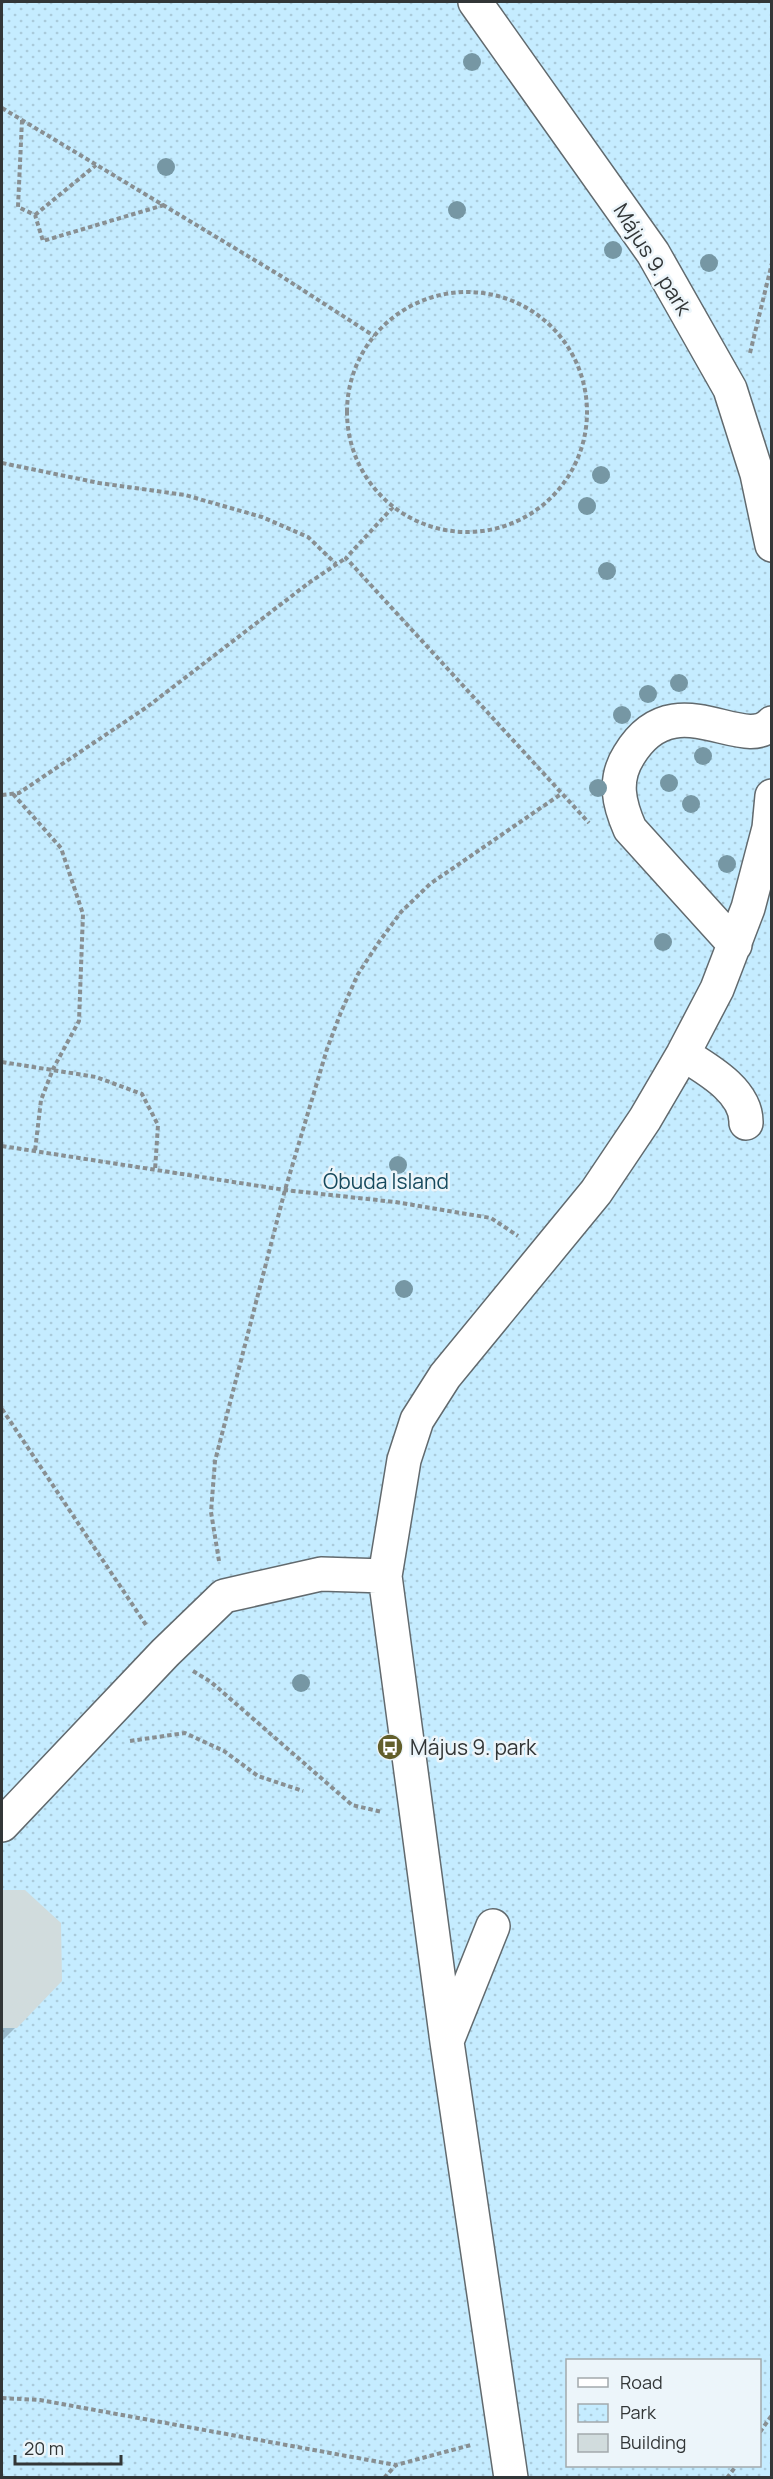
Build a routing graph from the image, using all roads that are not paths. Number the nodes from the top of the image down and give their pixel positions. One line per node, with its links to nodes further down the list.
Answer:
1 (475, 2): 2 (street, Május 9. park)
2 (771, 545)
3 (771, 723): 4 (street)
4 (740, 730): 5 (street); 7 (street)
5 (771, 754)
6 (771, 816): 7 (street)
7 (735, 945): 8 (street)
8 (683, 1054): 9 (street); 10 (street)
9 (746, 1123)
10 (386, 1576): 11 (street); 13 (street)
11 (2, 1825)
12 (493, 1926): 13 (street)
13 (447, 2042): 14 (street)
14 (511, 2478)

